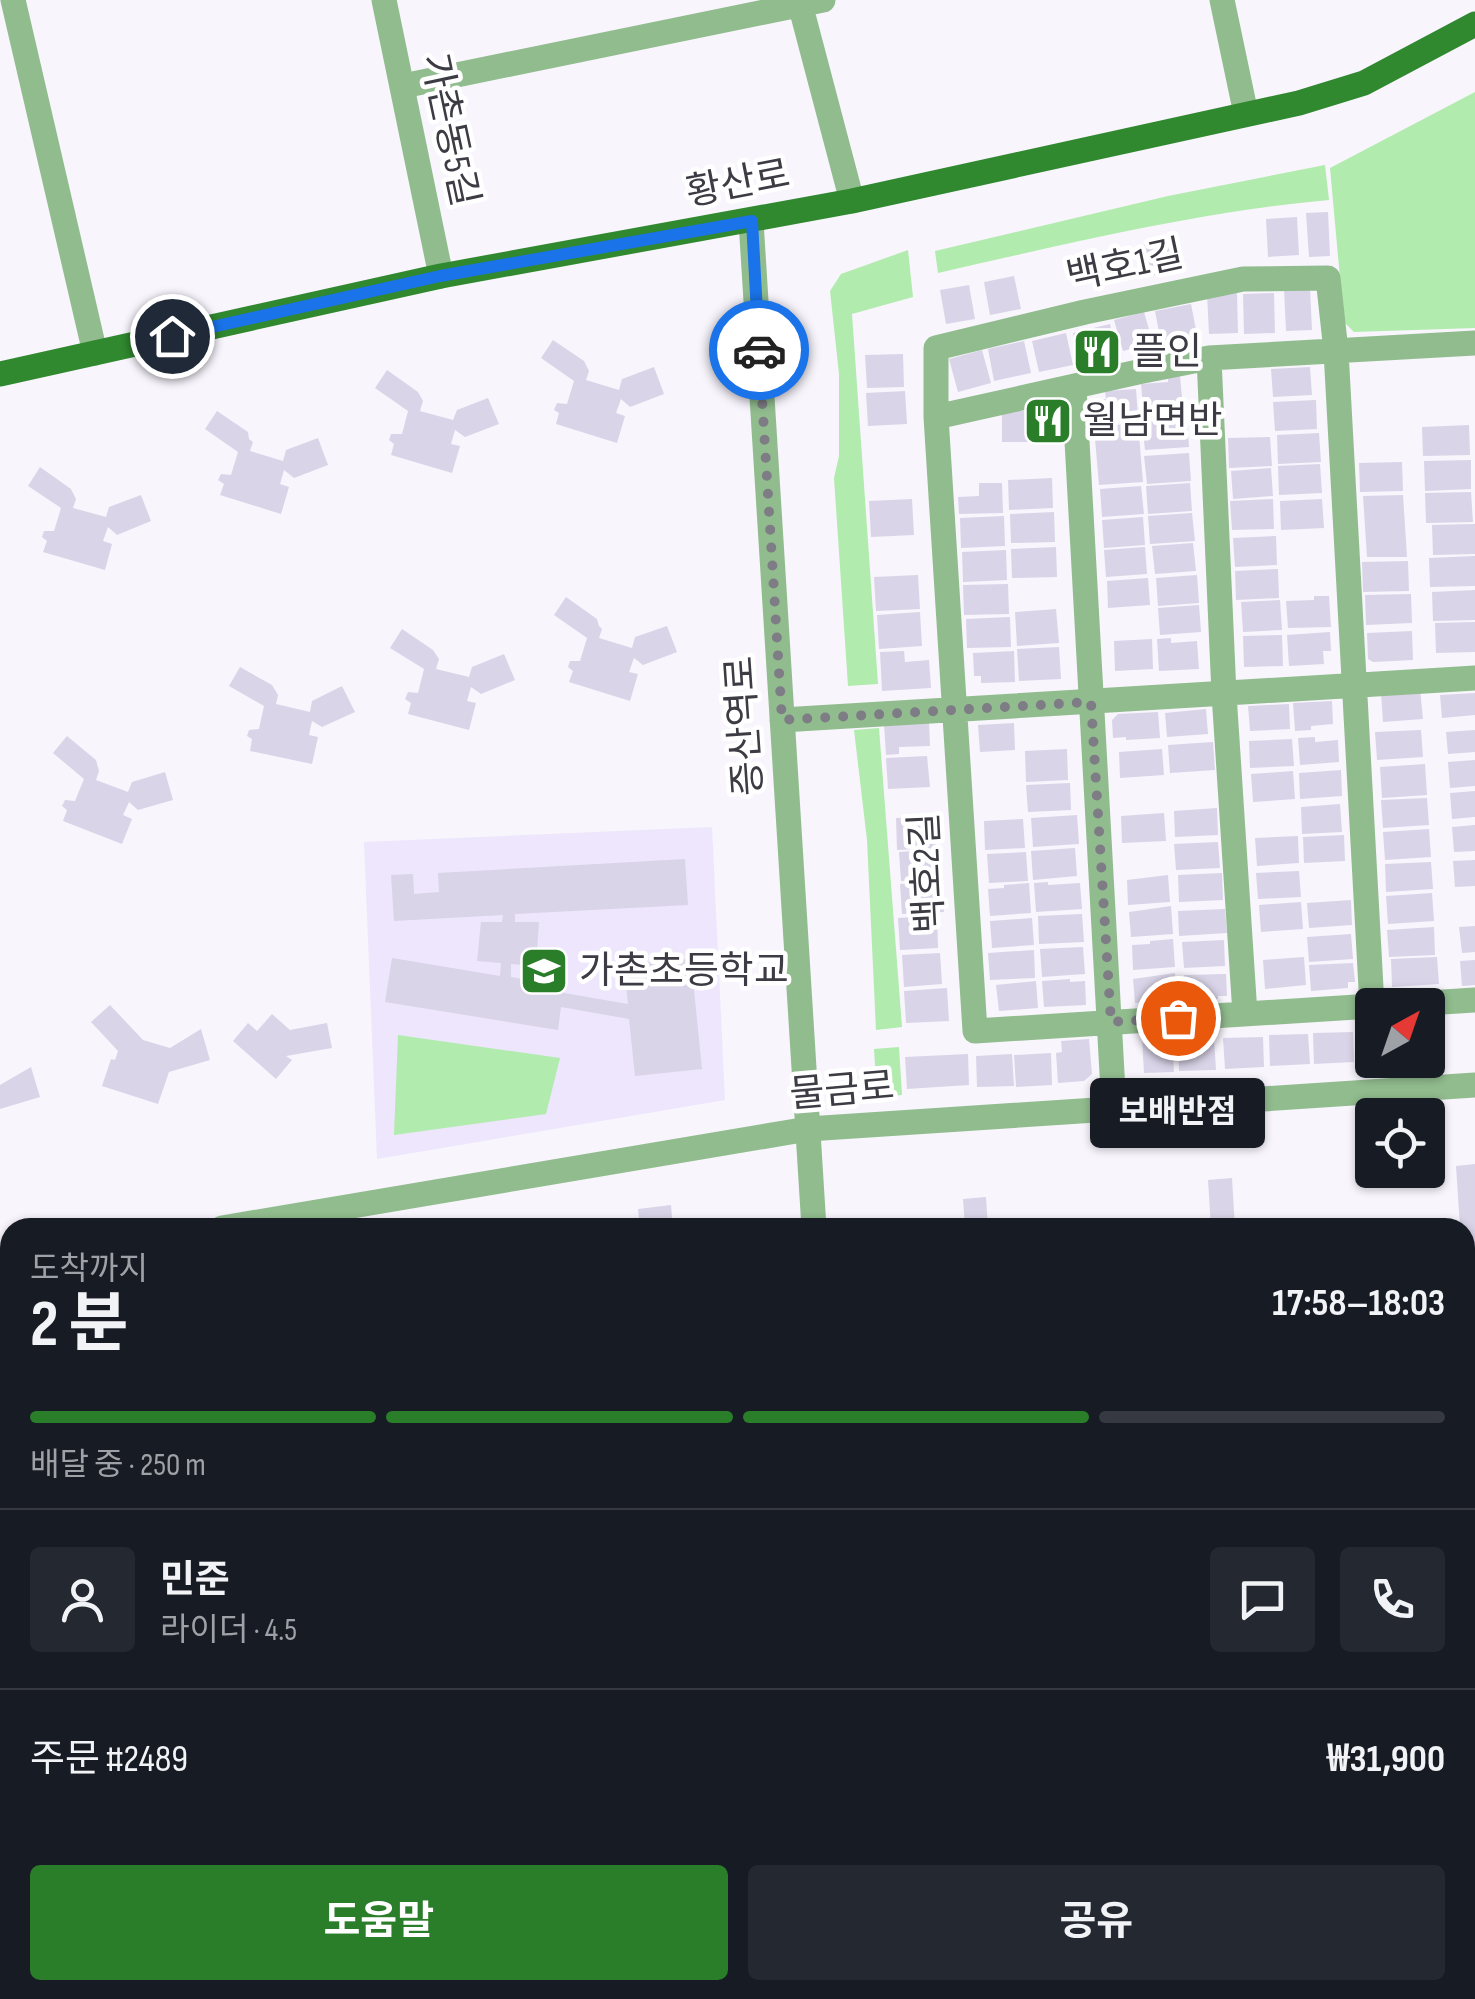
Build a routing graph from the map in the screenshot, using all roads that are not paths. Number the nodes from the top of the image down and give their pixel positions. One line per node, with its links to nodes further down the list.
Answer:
1 (14, 0): 13 (street)
2 (384, 0): 6 (street, 가촌동5길)
3 (1222, 0): 7 (street)
4 (808, 2): 6 (street); 8 (street)
5 (1475, 24): 7 (main road, 황산로)
6 (403, 86): 10 (street, 가촌동5길)
7 (1246, 114): 8 (main road, 황산로)
8 (852, 201): 9 (main road, 황산로)
9 (752, 221): 10 (main road, 황산로); 23 (street, 증산역로)
10 (440, 276): 13 (main road, 황산로)
11 (1475, 344): 12 (street)
12 (1336, 350): 14 (street); 17 (street, 백호1길); 19 (street, 백호2길)
13 (95, 353): 15 (main road, 황산로)
14 (1209, 358): 16 (street); 20 (street)
15 (0, 374)
16 (1074, 388): 17 (street); 21 (street)
17 (936, 417): 22 (street, 백호1길)
18 (1475, 678): 19 (street)
19 (1356, 685): 20 (street); 24 (street, 백호2길)
20 (1224, 694): 21 (street); 28 (street)
21 (1091, 702): 22 (street); 29 (street)
22 (956, 711): 23 (street); 29 (street, 백호2길)
23 (782, 720): 32 (street, 증산역로)
24 (1371, 988)
25 (1475, 1000): 26 (street)
26 (1445, 1002)
27 (1355, 1007): 28 (street, 백호2길)
28 (1245, 1014): 29 (street, 백호2길)
29 (1111, 1022): 31 (street)
30 (1475, 1084): 31 (street, 물금로)
31 (1114, 1108): 32 (street, 물금로)
32 (808, 1129): 33 (street, 물금로); 34 (street, 증산역로)
33 (281, 1218)
34 (813, 1218)

